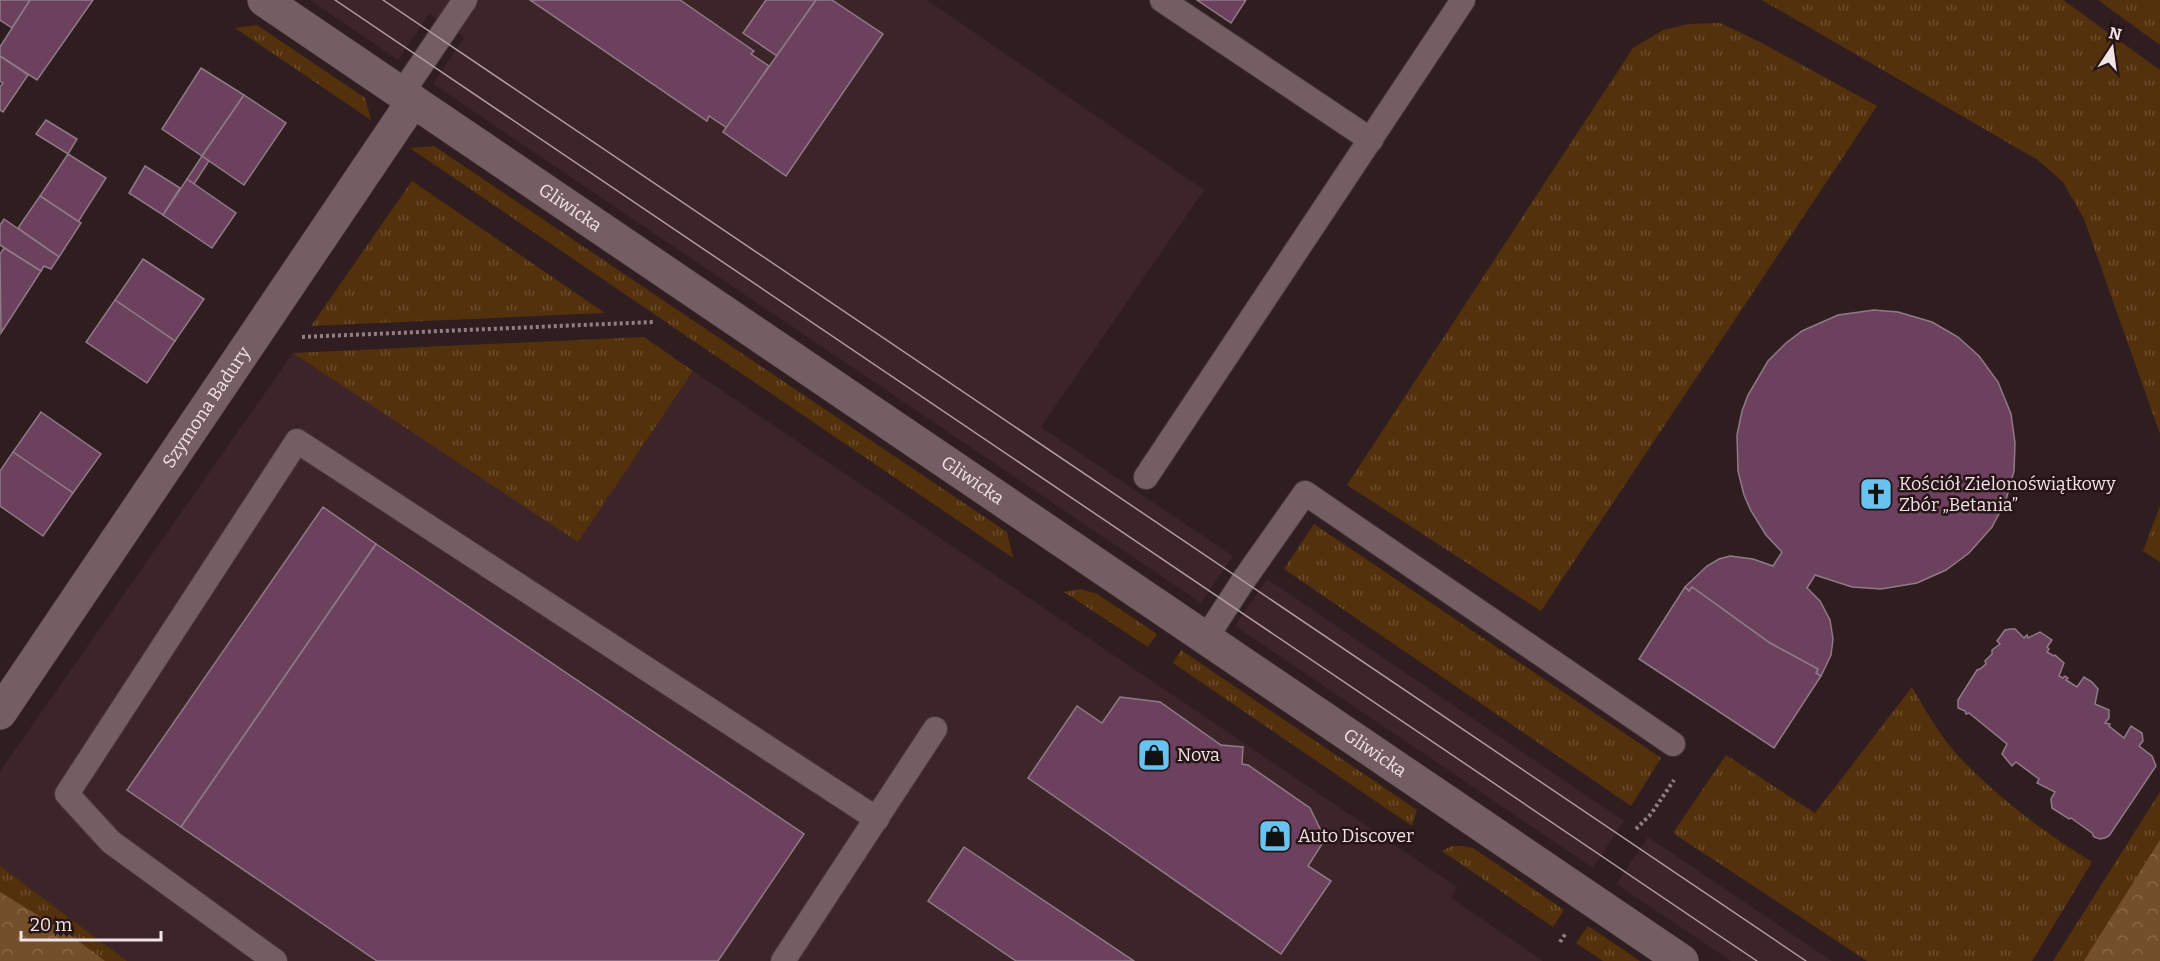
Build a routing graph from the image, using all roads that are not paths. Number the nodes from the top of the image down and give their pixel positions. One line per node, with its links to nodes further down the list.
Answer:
1 (264, 0): 5 (street, Gliwicka)
2 (465, 0): 5 (lane)
3 (1162, 0): 6 (lane)
4 (1463, 0): 6 (lane)
5 (407, 97): 8 (street, Gliwicka); 9 (street, Szymona Badury)
6 (1371, 140): 7 (lane)
7 (1146, 477)
8 (1206, 638): 11 (lane); 15 (street, Gliwicka)
9 (0, 713)
10 (935, 729): 12 (lane)
11 (1673, 744)
12 (877, 819): 13 (lane); 14 (lane)
13 (275, 961)
14 (783, 961)
15 (1682, 961)

